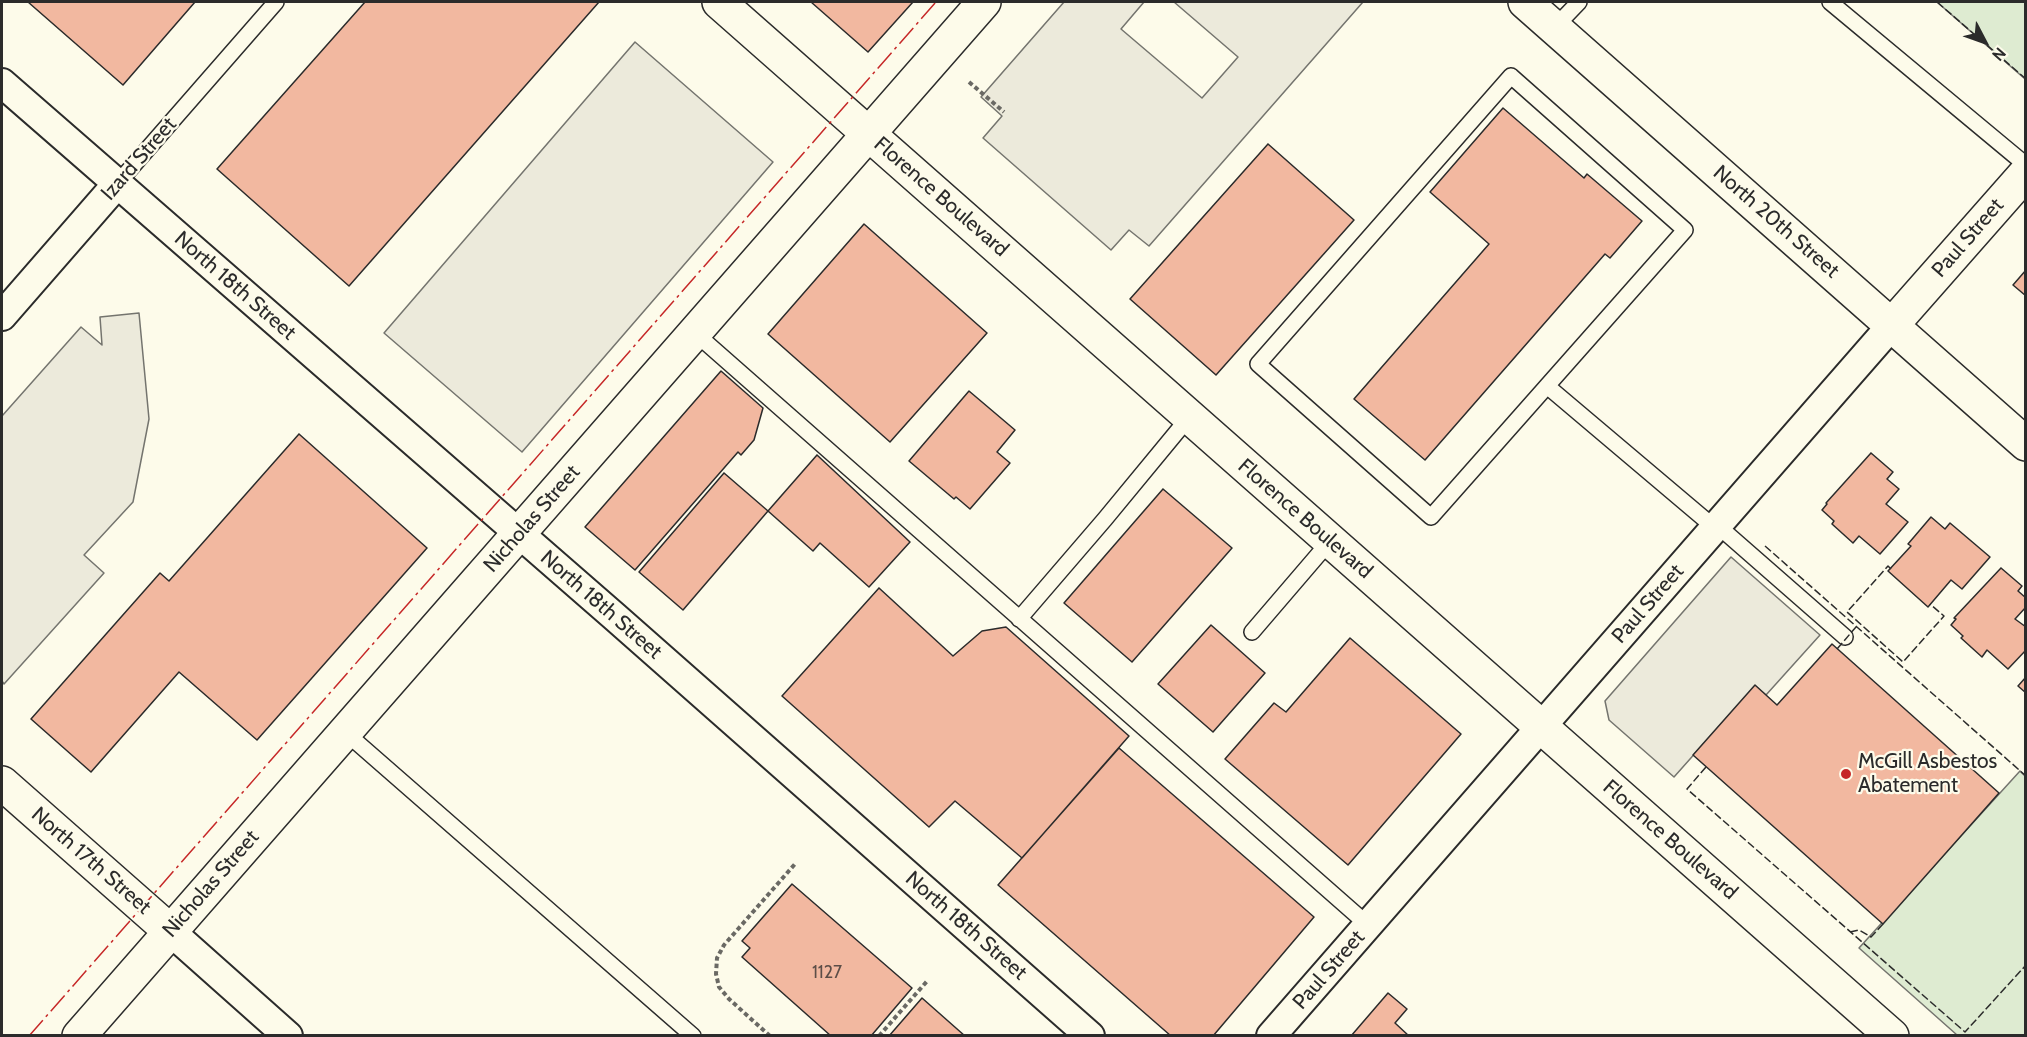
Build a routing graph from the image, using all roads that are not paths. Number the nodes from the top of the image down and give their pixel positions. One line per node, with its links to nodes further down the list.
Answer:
1 (276, 2): 12 (lane, Izard Street)
2 (719, 2): 9 (street, Florence Boulevard)
3 (984, 2): 9 (street, Nicholas Street)
4 (1525, 2): 7 (street, North 20th Street)
5 (1579, 2): 7 (lane)
6 (1830, 2): 10 (lane)
7 (1555, 27): 14 (street, North 20th Street)
8 (2, 83): 12 (street, North 18th Street)
9 (868, 133): 15 (street, Nicholas Street); 17 (street, Florence Boulevard)
10 (2025, 165)
11 (2025, 172): 14 (street, Paul Street)
12 (117, 184): 13 (street, Izard Street); 20 (street, North 18th Street)
13 (2, 316)
14 (1892, 325): 18 (street, North 20th Street); 19 (street, Paul Street)
15 (694, 332): 20 (street, Nicholas Street); 22 (lane)
16 (1547, 386): 16 (lane); 19 (lane)
17 (1190, 416): 21 (street, Florence Boulevard); 22 (lane)
18 (2025, 444)
19 (1716, 527): 24 (lane); 25 (street, Paul Street)
20 (519, 534): 26 (street, Nicholas Street); 33 (street, North 18th Street)
21 (1330, 541): 23 (lane); 25 (street, Florence Boulevard)
22 (1019, 619): 28 (lane)
23 (1252, 632)
24 (1845, 637)
25 (1541, 727): 28 (street, Paul Street); 35 (street, Florence Boulevard)
26 (345, 732): 29 (street, Nicholas Street); 32 (lane)
27 (2, 783): 29 (street, North 17th Street)
28 (1368, 925): 34 (street, Paul Street)
29 (170, 931): 30 (street, Nicholas Street); 31 (street, North 17th Street)
30 (79, 1035)
31 (288, 1035)
32 (693, 1035)
33 (1089, 1035)
34 (1271, 1035)
35 (1892, 1035)

